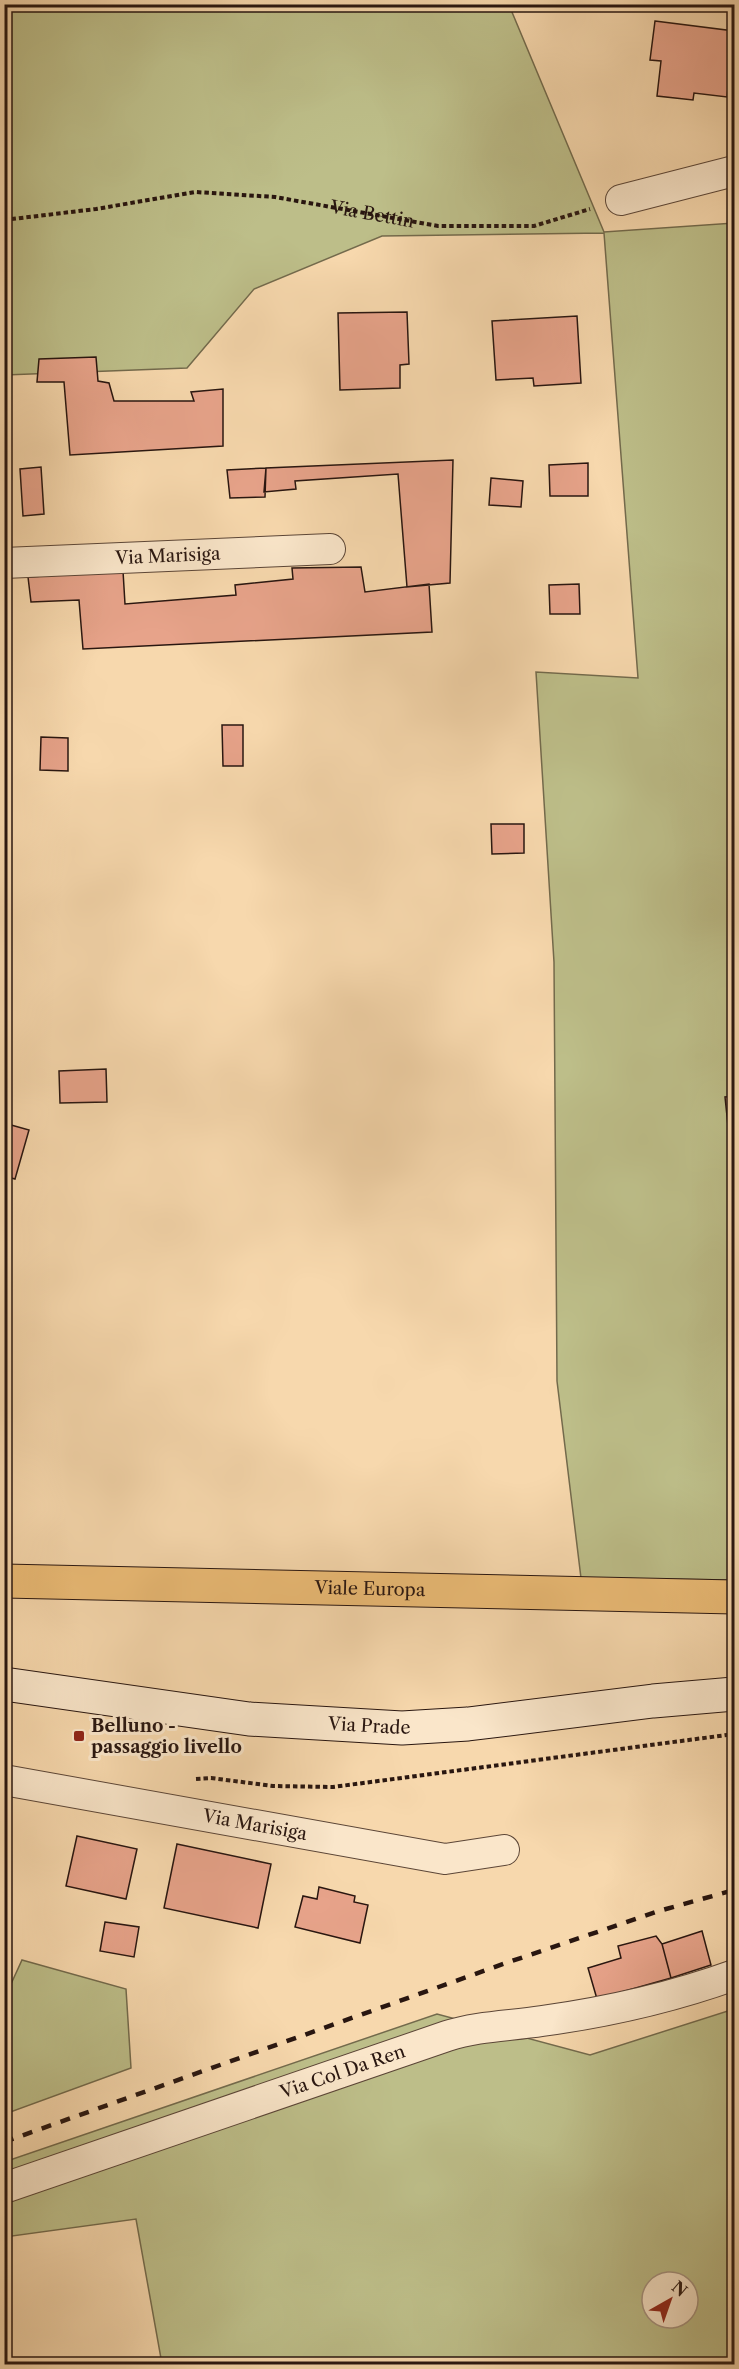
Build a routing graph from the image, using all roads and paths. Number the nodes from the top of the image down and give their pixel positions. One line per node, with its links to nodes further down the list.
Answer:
1 (735, 171): 2 (street)
2 (621, 200): 3 (path, Via Bettin)
3 (4, 219)
4 (330, 549): 5 (street, Via Marisiga)
5 (4, 563)
6 (4, 1581): 7 (main road, Viale Europa)
7 (735, 1597)
8 (4, 1684): 9 (main road, Via Prade)
9 (735, 1694)
10 (735, 1734): 12 (path)
11 (4, 1780): 13 (street, Via Marisiga)
12 (333, 1787)
13 (504, 1850)
14 (735, 1975): 15 (street, Via Col Da Ren)
15 (4, 2188)

